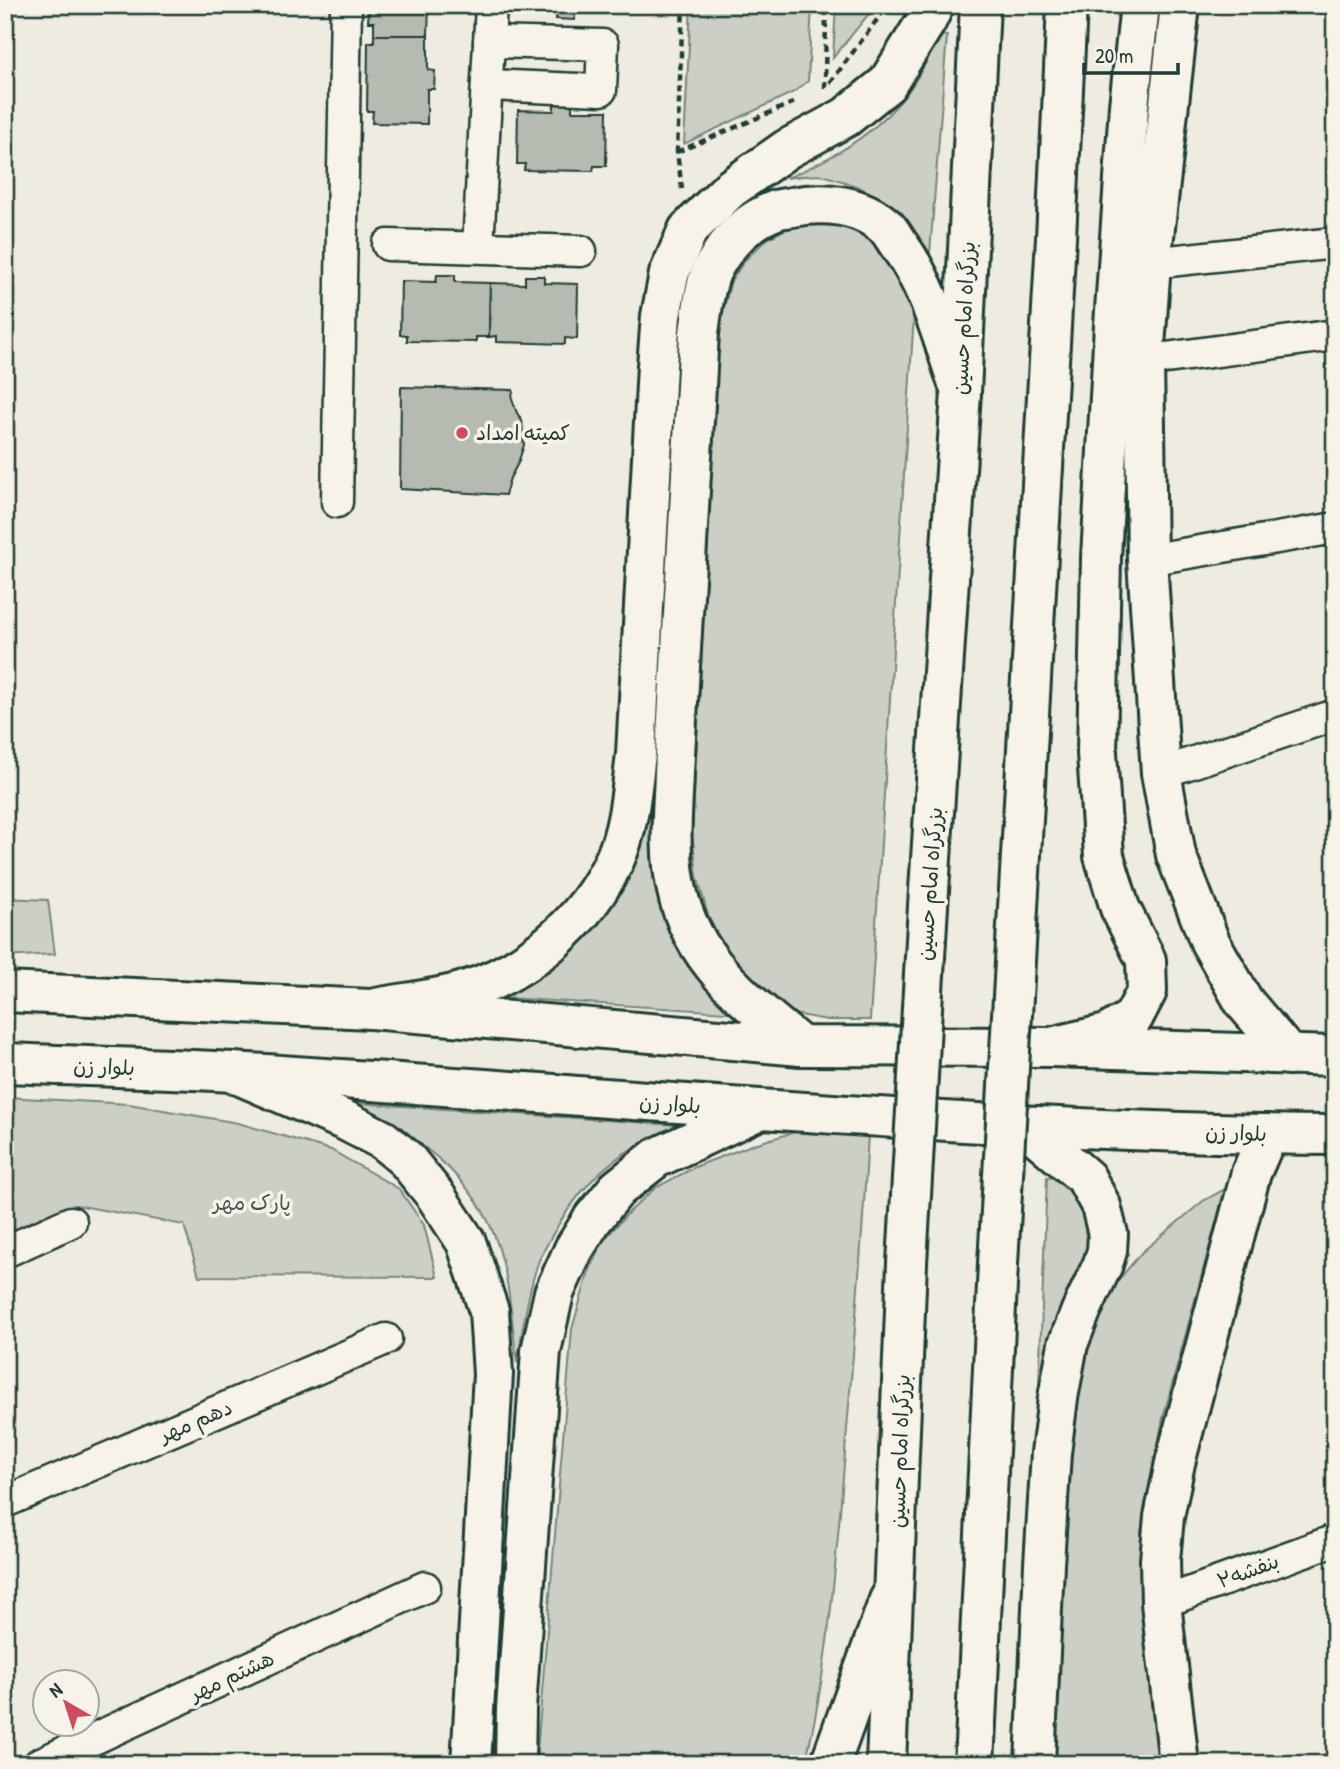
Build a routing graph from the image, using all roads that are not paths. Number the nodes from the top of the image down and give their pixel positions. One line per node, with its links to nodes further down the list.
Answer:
1 (346, 5): 18 (street)
2 (491, 5): 8 (street)
3 (934, 5): 24 (main road)
4 (980, 5): 17 (main road, بزرگراه امام حسین)
5 (1067, 5): 48 (main road, bridge)
6 (1140, 5): 26 (main road)
7 (1181, 5): 14 (main road)
8 (489, 42): 9 (street); 9 (street)
9 (487, 85): 12 (street)
10 (1335, 243): 14 (street)
11 (388, 245): 12 (street)
12 (478, 247): 13 (street)
13 (581, 251)
14 (1151, 263): 16 (main road)
15 (1335, 335): 16 (street)
16 (1144, 361): 20 (main road)
17 (961, 392): 25 (main road); 40 (main road, بزرگراه امام حسین, bridge)
18 (337, 502)
19 (1335, 528): 20 (street)
20 (1147, 560): 22 (main road)
21 (1335, 715): 22 (street)
22 (1161, 773): 27 (main road)
23 (5, 992): 24 (main road)
24 (371, 1009): 25 (main road)
25 (801, 1046): 26 (main road)
26 (1051, 1047): 27 (main road)
27 (1289, 1055): 28 (main road)
28 (1335, 1056)
29 (5, 1063): 30 (main road, بلوار زن)
30 (232, 1072): 31 (main road, بلوار زن); 44 (main road)
31 (758, 1110): 32 (main road, بلوار زن); 45 (main road)
32 (1024, 1125): 33 (main road, بلوار زن); 49 (main road)
33 (1268, 1135): 34 (main road, بلوار زن); 42 (main road)
34 (1335, 1135)
35 (71, 1222): 36 (street)
36 (5, 1252)
37 (386, 1339): 38 (street, دهم مهر)
38 (5, 1502)
39 (1335, 1540): 42 (street, بنفشه۲)
40 (895, 1585): 46 (main road); 47 (main road, بزرگراه امام حسین)
41 (425, 1587): 43 (street, هشتم مهر)
42 (1161, 1602): 50 (main road)
43 (39, 1764)
44 (471, 1764)
45 (514, 1764)
46 (830, 1764)
47 (887, 1764)
48 (974, 1764)
49 (1035, 1764)
50 (1179, 1764)

